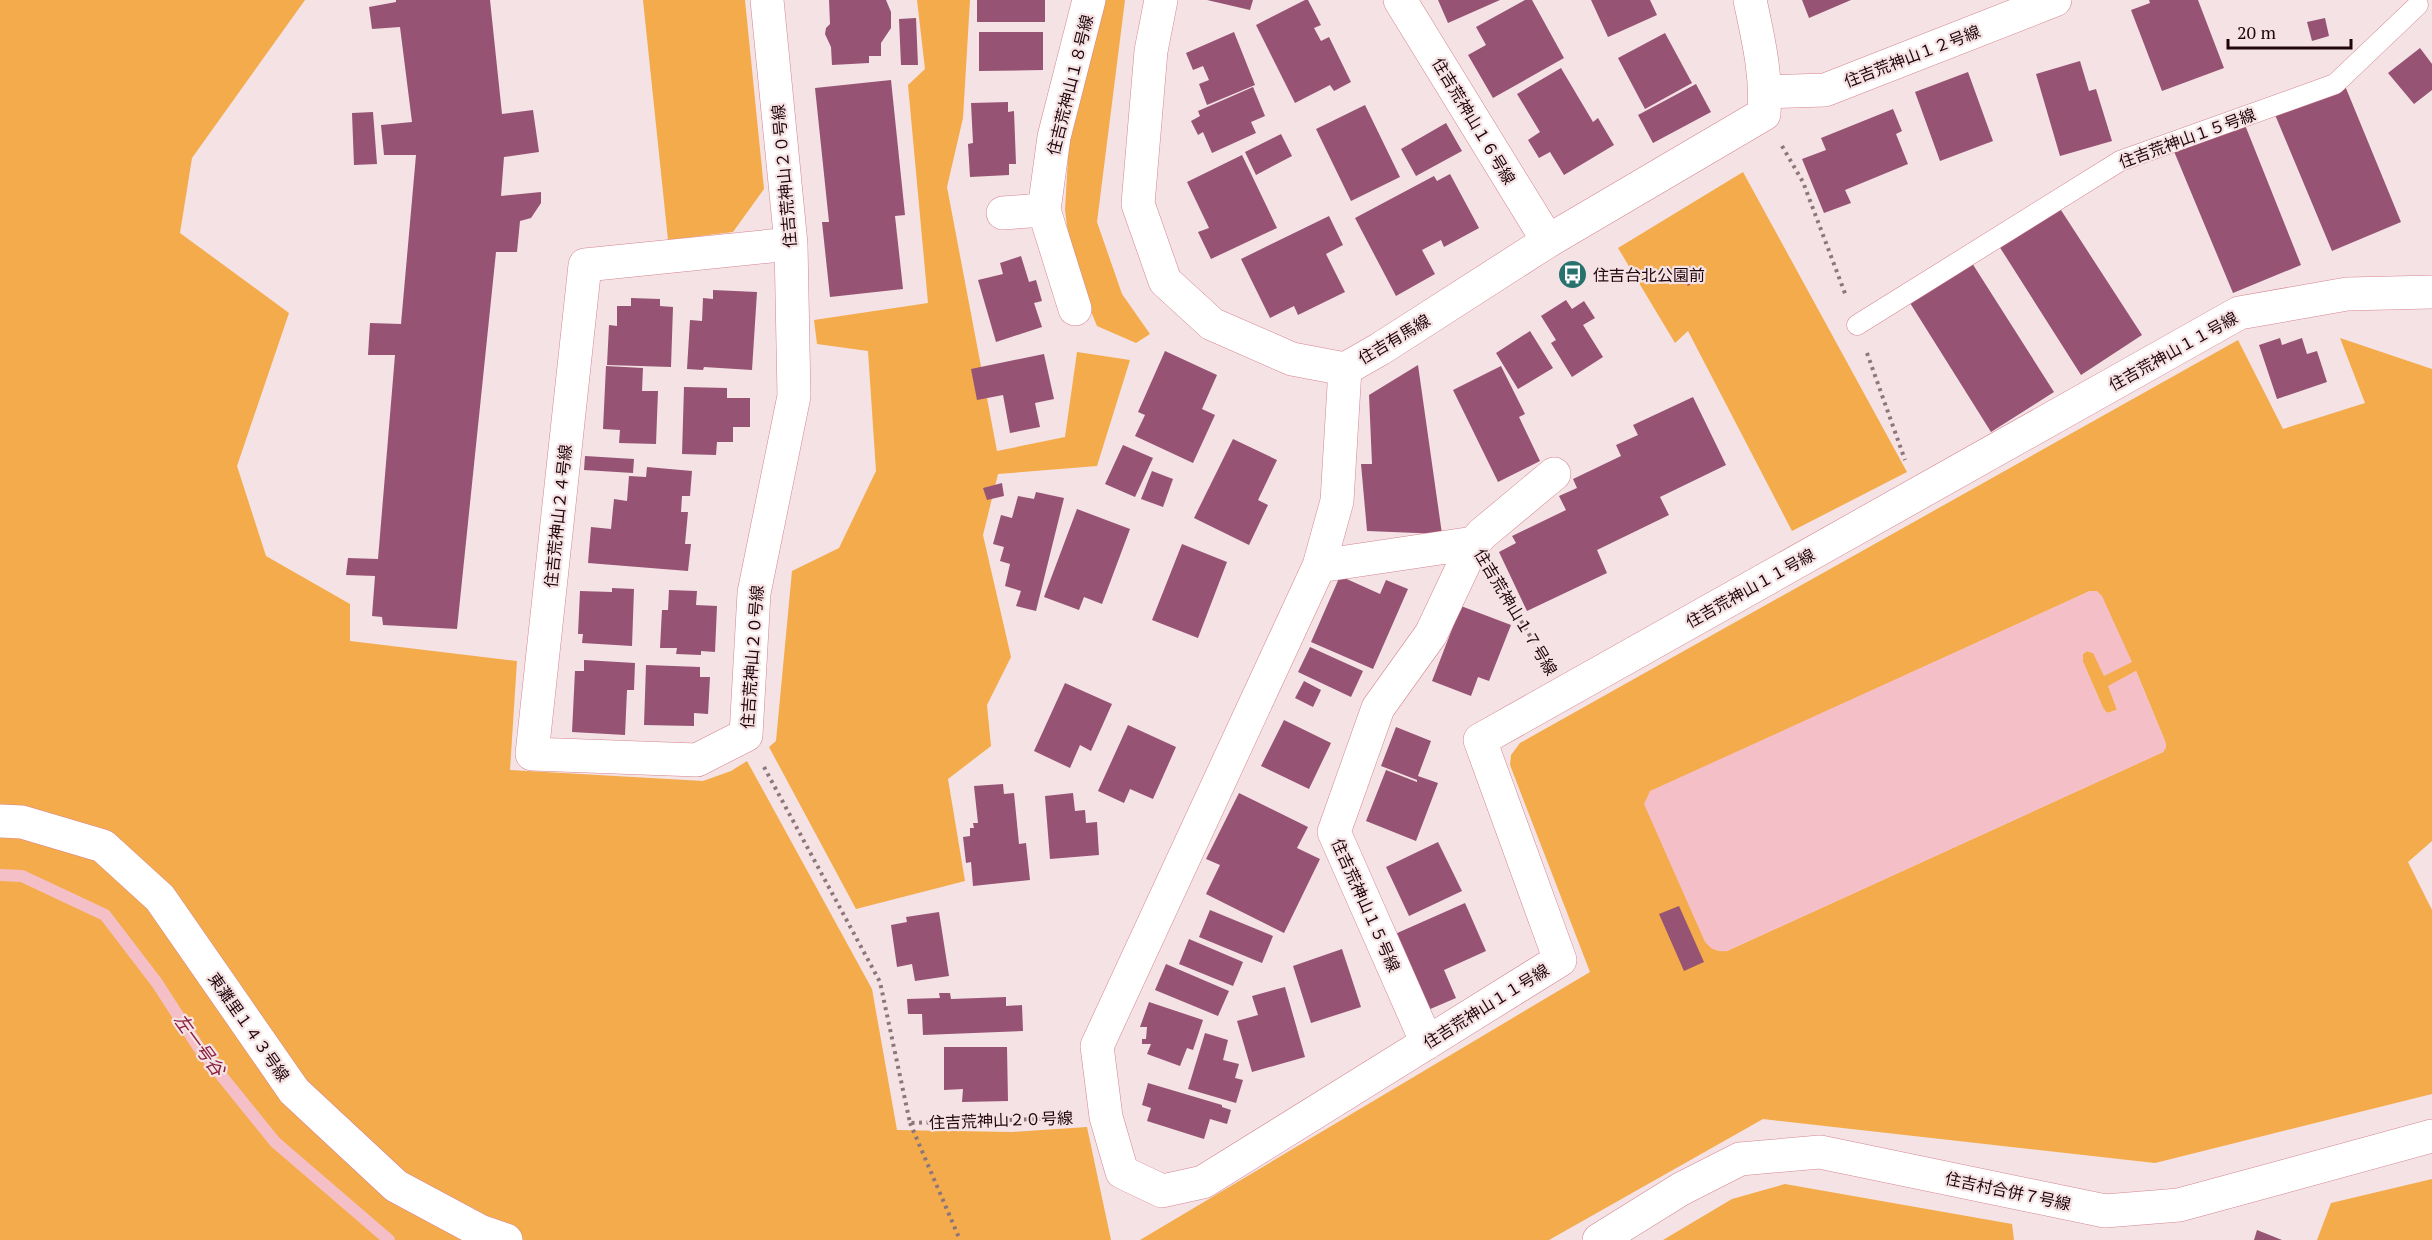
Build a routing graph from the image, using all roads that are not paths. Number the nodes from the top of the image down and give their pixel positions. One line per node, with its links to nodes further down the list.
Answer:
1 (767, 0): 12 (street, 住吉荒神山２０号線)
2 (1089, 0): 9 (street, 住吉荒神山１８号線)
3 (1161, 0): 16 (street, 住吉有馬線)
4 (1400, 0): 11 (street, 住吉荒神山１６号線)
5 (1750, 0): 8 (street)
6 (2055, 0): 8 (street, 住吉荒神山１２号線)
7 (2418, 5): 15 (lane, 住吉荒神山１５号線)
8 (1765, 103): 11 (street, 住吉有馬線)
9 (1044, 210): 10 (street); 14 (street, 住吉荒神山１８号線)
10 (1003, 213)
11 (1548, 241): 16 (street, 住吉有馬線)
12 (791, 244): 20 (street, 住吉荒神山２０号線); 20 (street, 住吉荒神山２４号線)
13 (2432, 292): 22 (street, 住吉荒神山１１号線)
14 (1075, 309)
15 (1857, 324)
16 (1345, 369): 19 (street, 住吉荒神山１１号線)
17 (1554, 474): 18 (street, 住吉荒神山１５号線)
18 (1474, 543): 19 (street, 住吉荒神山１７号線); 22 (street, 住吉荒神山１５号線)
19 (1319, 566): 22 (street, 住吉荒神山１１号線)
20 (746, 735)
21 (0, 820): 24 (street, 東灘里１４３号線)
22 (1427, 1043)
23 (2432, 1136): 25 (street, 住吉村合併７号線)
24 (506, 1240)
25 (1599, 1240)

